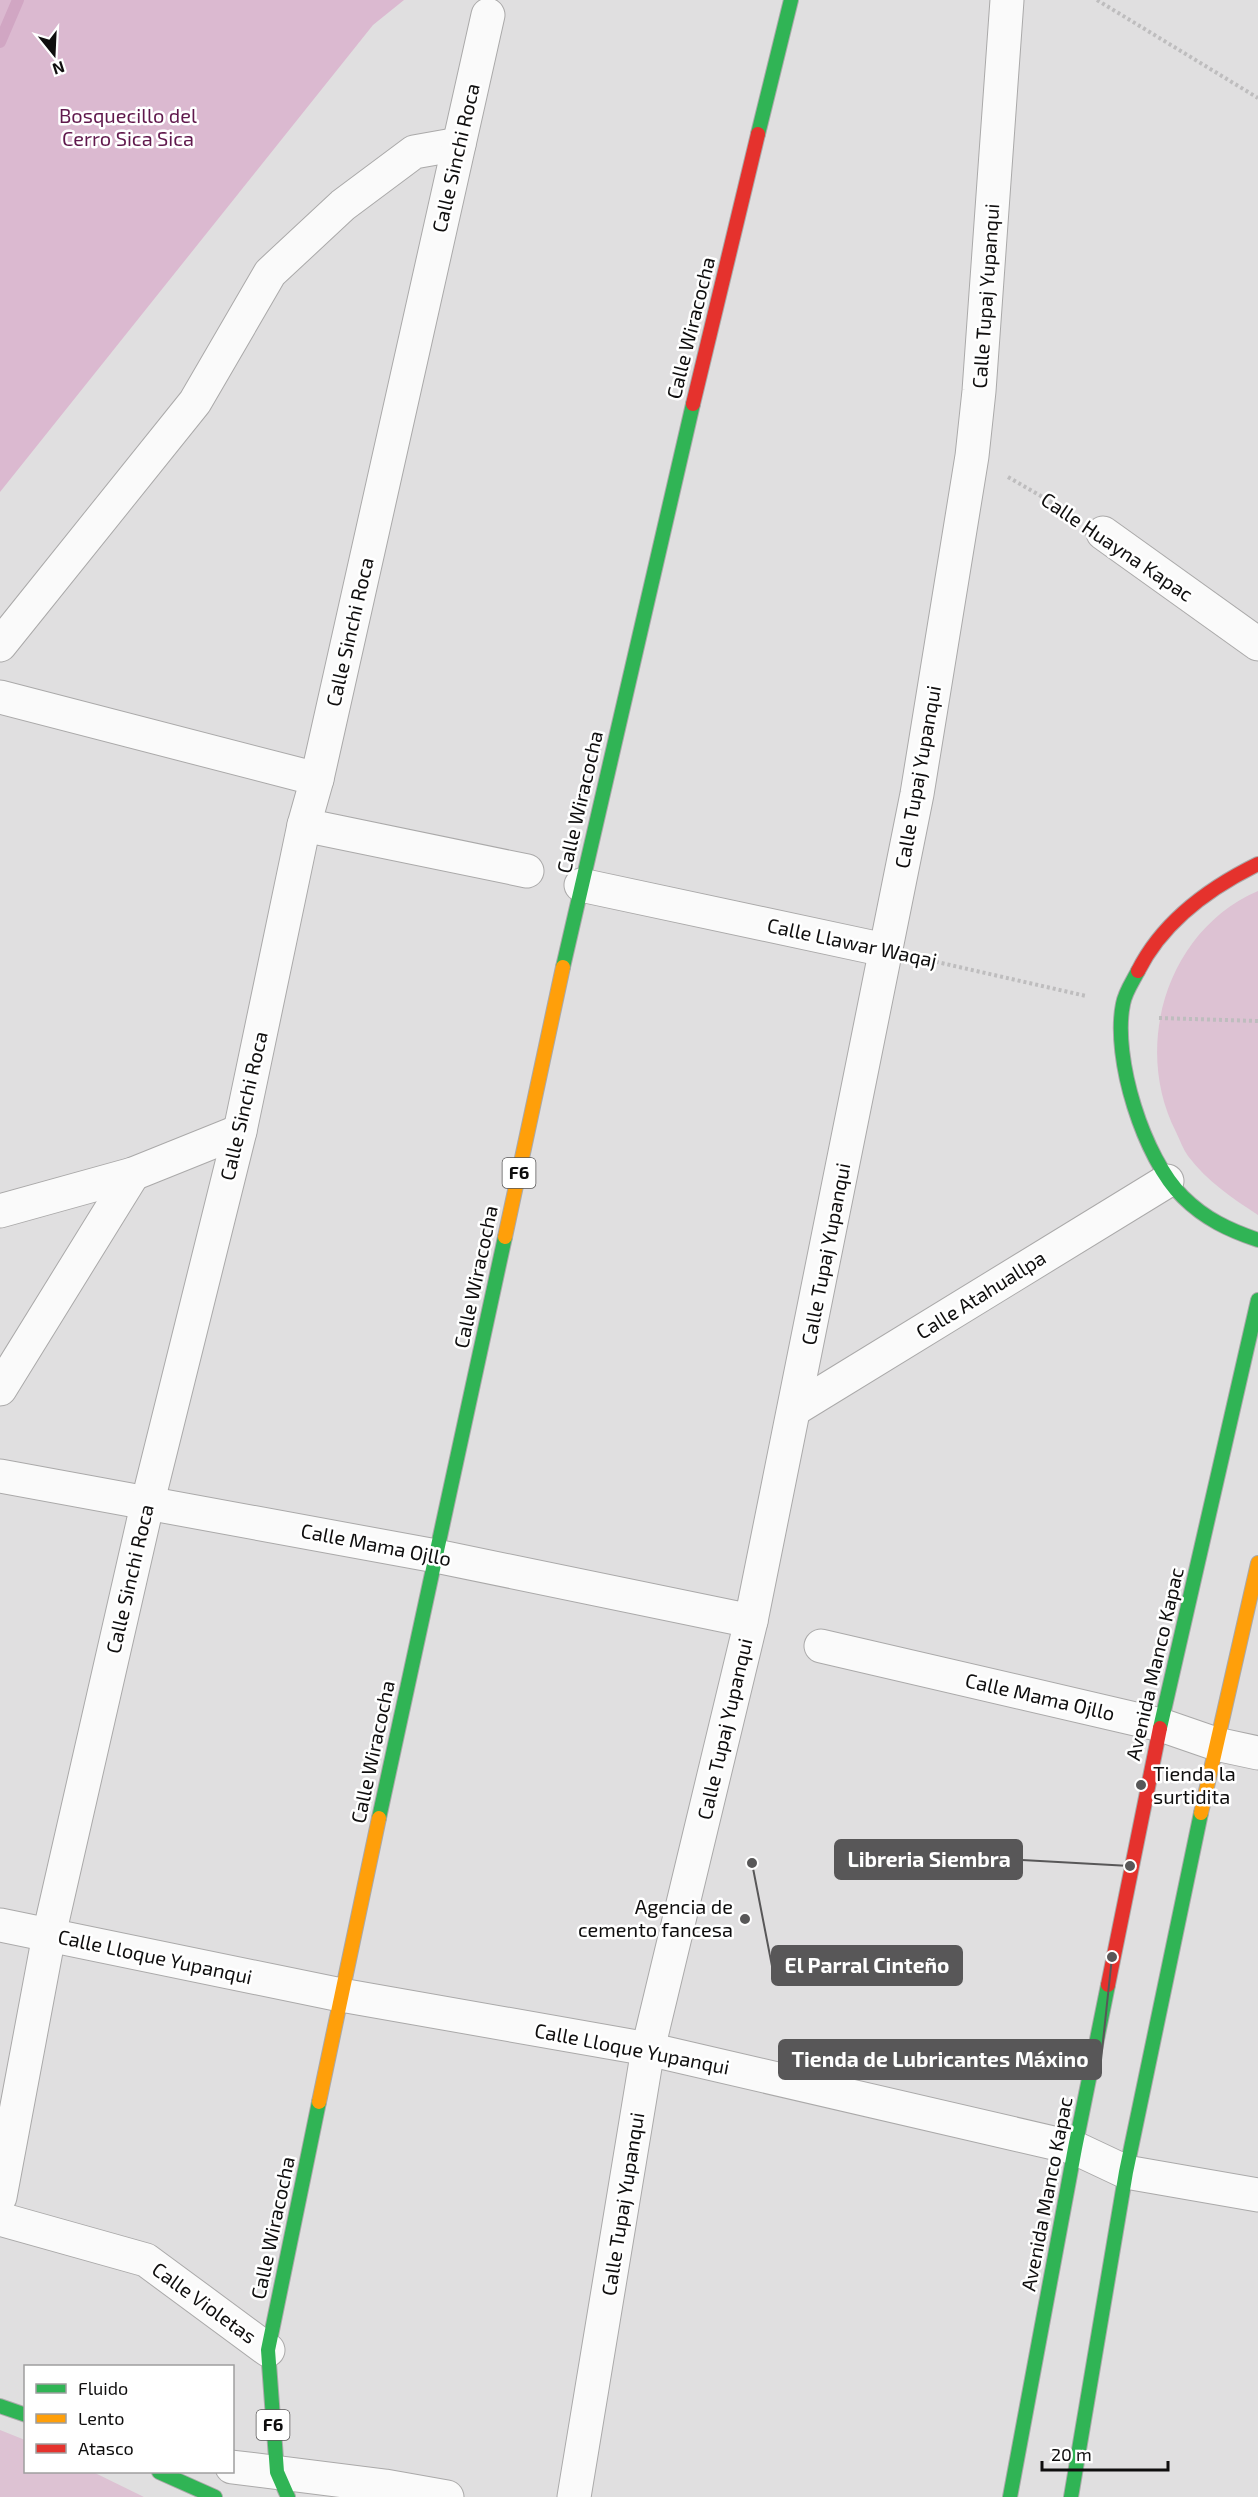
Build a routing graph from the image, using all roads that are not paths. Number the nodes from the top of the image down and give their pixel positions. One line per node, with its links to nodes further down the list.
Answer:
1 (791, 0): 13 (main road, Calle Wiracocha / F6)
2 (1007, 0): 14 (street, Calle Tupaj Yupanqui)
3 (488, 15): 4 (street, Calle Sinchi Roca)
4 (459, 144): 7 (street); 9 (street, Calle Sinchi Roca)
5 (1103, 533): 6 (street, Calle Huayna Kapac)
6 (1258, 644)
7 (0, 645)
8 (0, 697): 9 (street)
9 (317, 779): 10 (street, Calle Sinchi Roca)
10 (304, 825): 12 (street); 15 (street, Calle Sinchi Roca)
11 (1258, 864): 17 (main road)
12 (527, 871)
13 (581, 885): 14 (street, Calle Llawar Waqaj); 25 (main road, Calle Wiracocha / F6)
14 (885, 950): 22 (street, Calle Tupaj Yupanqui)
15 (240, 1131): 16 (street); 24 (street, Calle Sinchi Roca)
16 (133, 1174): 18 (street); 21 (street)
17 (1167, 1181): 19 (main road); 22 (street, Calle Atahuallpa)
18 (0, 1211)
19 (1258, 1240)
20 (1258, 1300): 29 (main road, Avenida Manco Kapac)
21 (0, 1389)
22 (795, 1409): 27 (street, Calle Tupaj Yupanqui)
23 (0, 1476): 24 (street, Calle Mama Ojllo)
24 (148, 1502): 25 (street, Calle Mama Ojllo); 33 (street, Calle Sinchi Roca)
25 (436, 1556): 27 (street, Calle Mama Ojllo); 34 (main road, Calle Wiracocha / F6)
26 (1258, 1563): 30 (main road)
27 (751, 1621): 35 (street, Calle Tupaj Yupanqui)
28 (821, 1646): 29 (street, Calle Mama Ojllo)
29 (1161, 1725): 30 (street, Calle Mama Ojllo); 36 (main road, Avenida Manco Kapac)
30 (1216, 1744): 31 (street, Calle Mama Ojllo); 37 (main road)
31 (1258, 1753)
32 (0, 1926): 33 (street, Calle Lloque Yupanqui)
33 (49, 1935): 34 (street, Calle Lloque Yupanqui); 39 (street, Calle Sinchi Roca)
34 (341, 1995): 35 (street, Calle Lloque Yupanqui); 41 (main road, Calle Wiracocha / F6)
35 (648, 2049): 36 (street, Calle Lloque Yupanqui); 49 (street, Calle Tupaj Yupanqui)
36 (1075, 2148): 37 (street, Calle Lloque Yupanqui); 50 (main road, Avenida Manco Kapac)
37 (1126, 2172): 38 (street, Calle Lloque Yupanqui); 51 (main road)
38 (1258, 2195)
39 (0, 2197)
40 (0, 2219): 41 (street, Calle Violetas)
41 (268, 2350): 46 (main road, Calle Wiracocha / F6)
42 (0, 2406): 43 (main road)
43 (24, 2414)
44 (234, 2468): 46 (street)
45 (161, 2473): 47 (main road)
46 (282, 2485): 48 (street)
47 (215, 2497)
48 (447, 2497)
49 (574, 2497)
50 (1010, 2497)
51 (1071, 2497)

